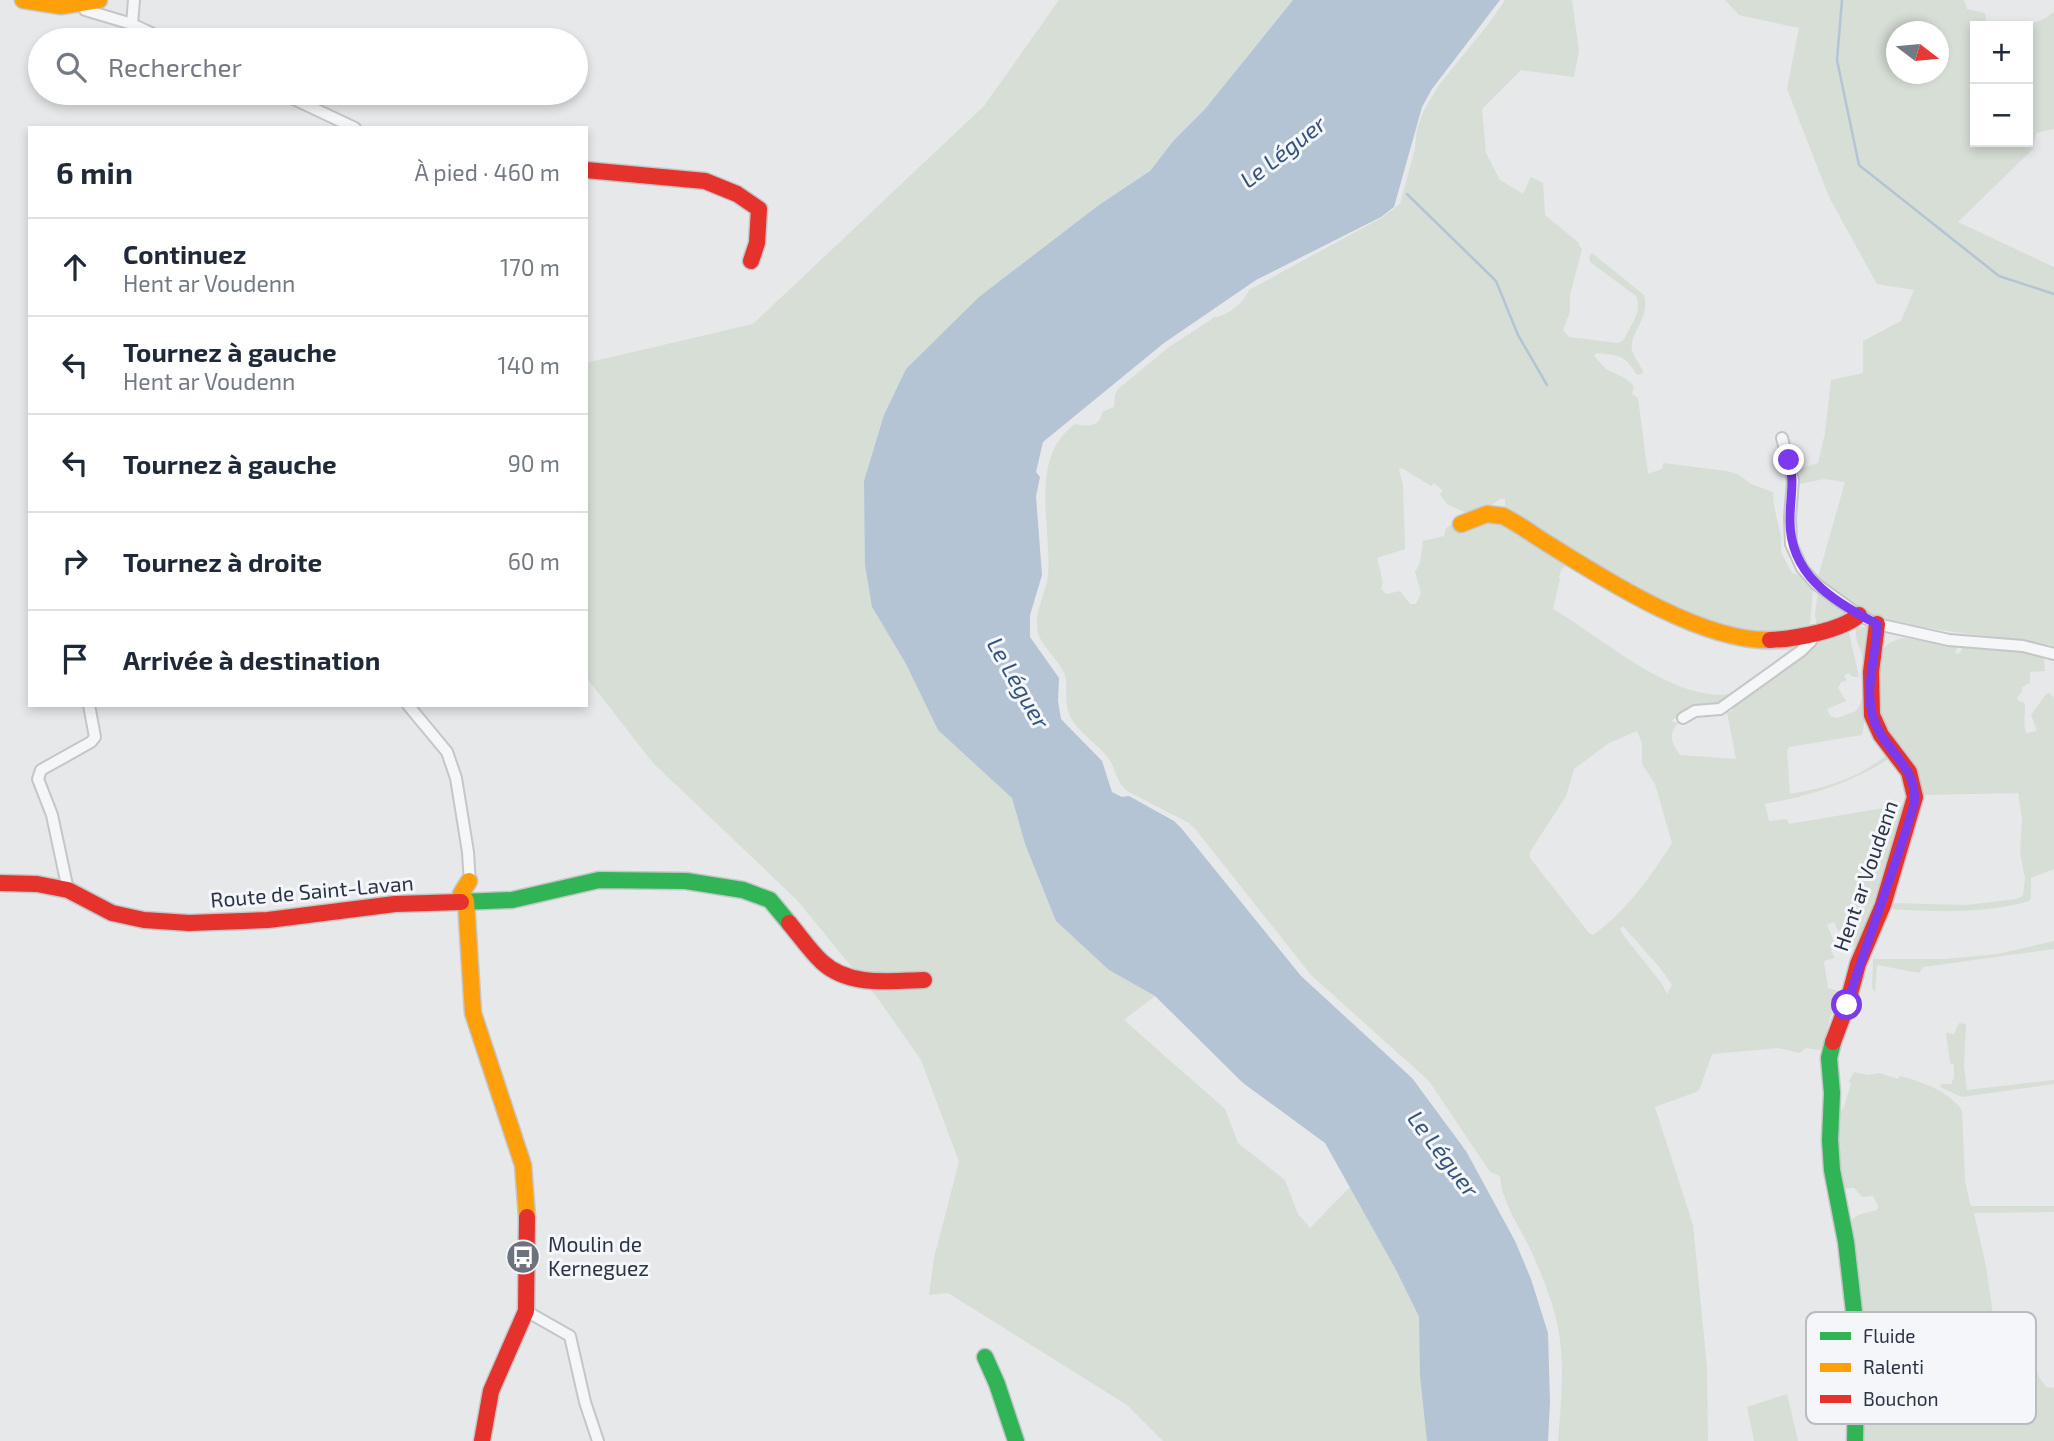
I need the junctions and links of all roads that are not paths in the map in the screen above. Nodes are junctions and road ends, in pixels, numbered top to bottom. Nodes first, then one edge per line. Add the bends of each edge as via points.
1 (23, 0) edge
2 (99, 0) edge
3 (134, 0) edge
4 (82, 4) junction
5 (132, 24) junction
6 (140, 28) edge
7 (306, 105) edge
8 (351, 126) edge
9 (588, 170) edge
10 (751, 261) dead end
11 (1782, 438) dead end
12 (1461, 524) dead end
13 (1859, 615) junction
14 (1877, 624) junction
15 (1906, 630) junction
16 (1815, 631) junction
17 (1875, 645) junction
18 (2054, 654) edge
19 (89, 707) edge
20 (410, 707) edge
21 (1683, 718) dead end
22 (469, 881) joint
23 (0, 883) edge
24 (68, 890) junction
25 (466, 901) junction
26 (924, 981) dead end
27 (526, 1311) junction
28 (1854, 1312) edge
29 (985, 1357) dead end
30 (482, 1441) edge
31 (598, 1441) edge
32 (1016, 1441) edge

1 - 4 street
2 - 4 street
3 - 5 street
4 - 5 street via 86,10
5 - 6 street
7 - 8 street
9 - 10 street via 705,181 737,194 759,209
11 - 13 street via 1792,471 1790,534 1795,556 1816,584
12 - 16 street via 1483,514 1500,515 1648,600 1732,636 1769,640
13 - 14 street
13 - 16 street
14 - 15 street
14 - 17 street, Hent ar Voudenn
15 - 17 street
15 - 18 street
16 - 21 street via 1801,651 1720,709 1695,711
17 - 28 street, Hent ar Voudenn via 1872,715 1909,772 1915,797 1829,1058 1832,1170
19 - 24 street via 95,737 41,770 38,779 52,816
20 - 22 street via 447,752 456,778
22 - 25 street via 461,894
23 - 24 street, Route de Saint-Lavan
24 - 25 street, Route de Saint-Lavan via 112,914 188,923
25 - 26 street, Route de Saint-Lavan via 512,901 599,880 686,881 743,890 776,905 822,962 841,975 869,981
25 - 27 street via 473,1013 523,1165
27 - 30 street via 491,1391
27 - 31 street via 570,1336
29 - 32 street

